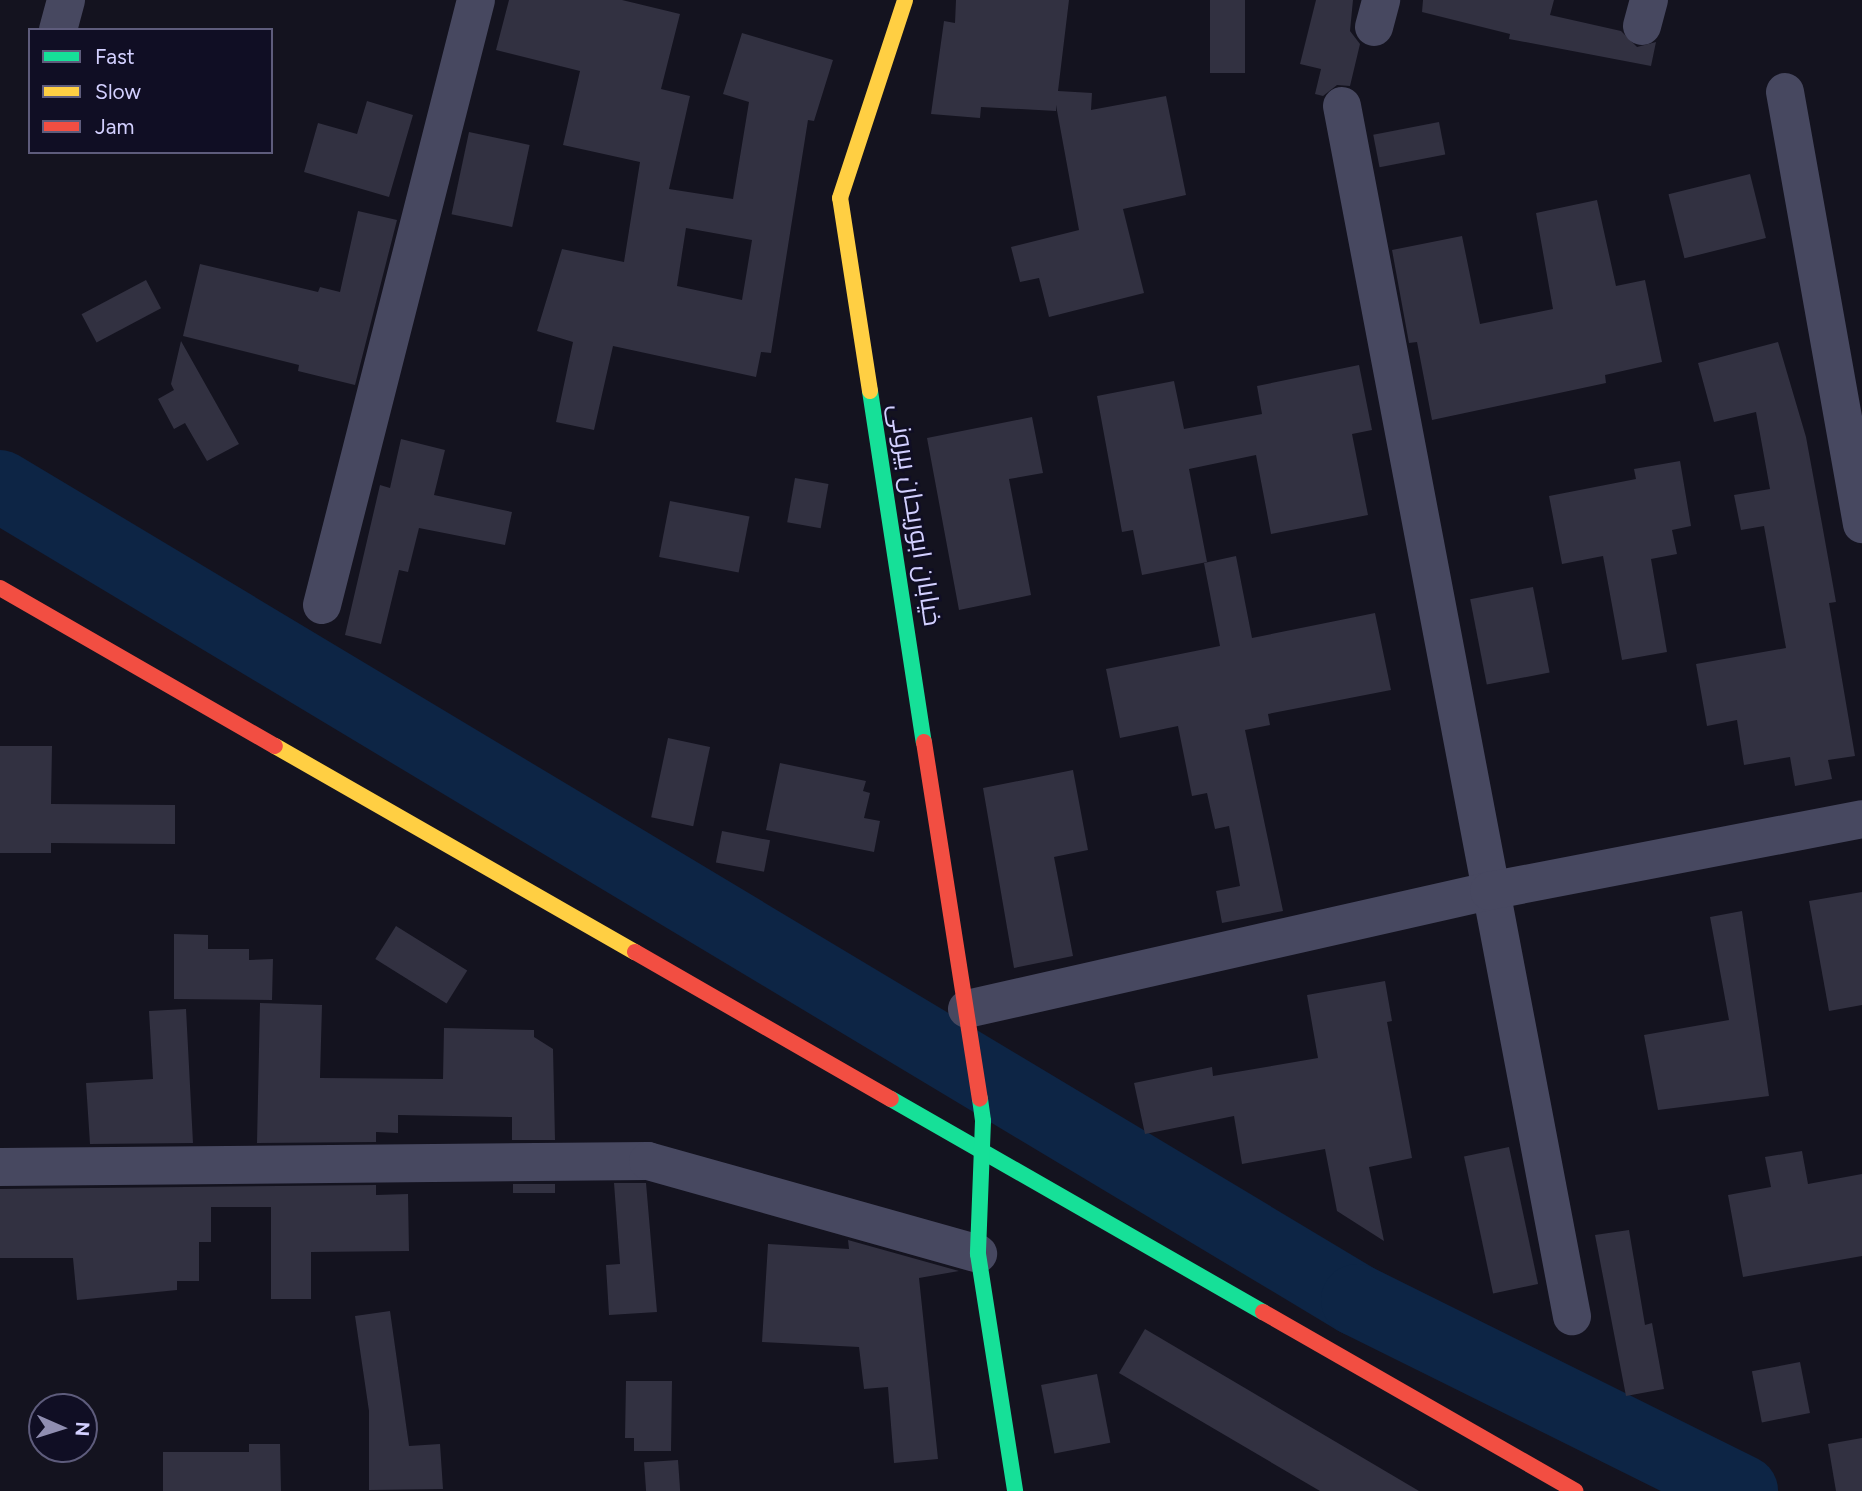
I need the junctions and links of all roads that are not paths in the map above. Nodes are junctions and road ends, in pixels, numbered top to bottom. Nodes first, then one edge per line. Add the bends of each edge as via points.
1 (66, 0) edge
2 (476, 0) edge
3 (905, 0) edge
4 (59, 28) edge
5 (1785, 92) dead end
6 (1342, 106) dead end
7 (1862, 524) edge
8 (0, 588) edge
9 (322, 605) dead end
10 (1862, 819) edge
11 (1489, 891) junction
12 (967, 1009) junction
13 (984, 1151) junction
14 (0, 1167) edge
15 (978, 1254) junction
16 (1572, 1316) dead end
17 (1015, 1491) edge
18 (1575, 1491) edge

1 - 4 street
2 - 9 street
3 - 12 street, خیابان ابوریحان بیرونی via 840,198
5 - 7 street
6 - 11 street
8 - 13 street
10 - 11 street
11 - 12 street
11 - 16 street
12 - 13 street, خیابان ابوریحان بیرونی
13 - 15 street, خیابان ابوریحان بیرونی
13 - 18 street
14 - 15 street via 648,1161
15 - 17 street, خیابان ابوریحان بیرونی

